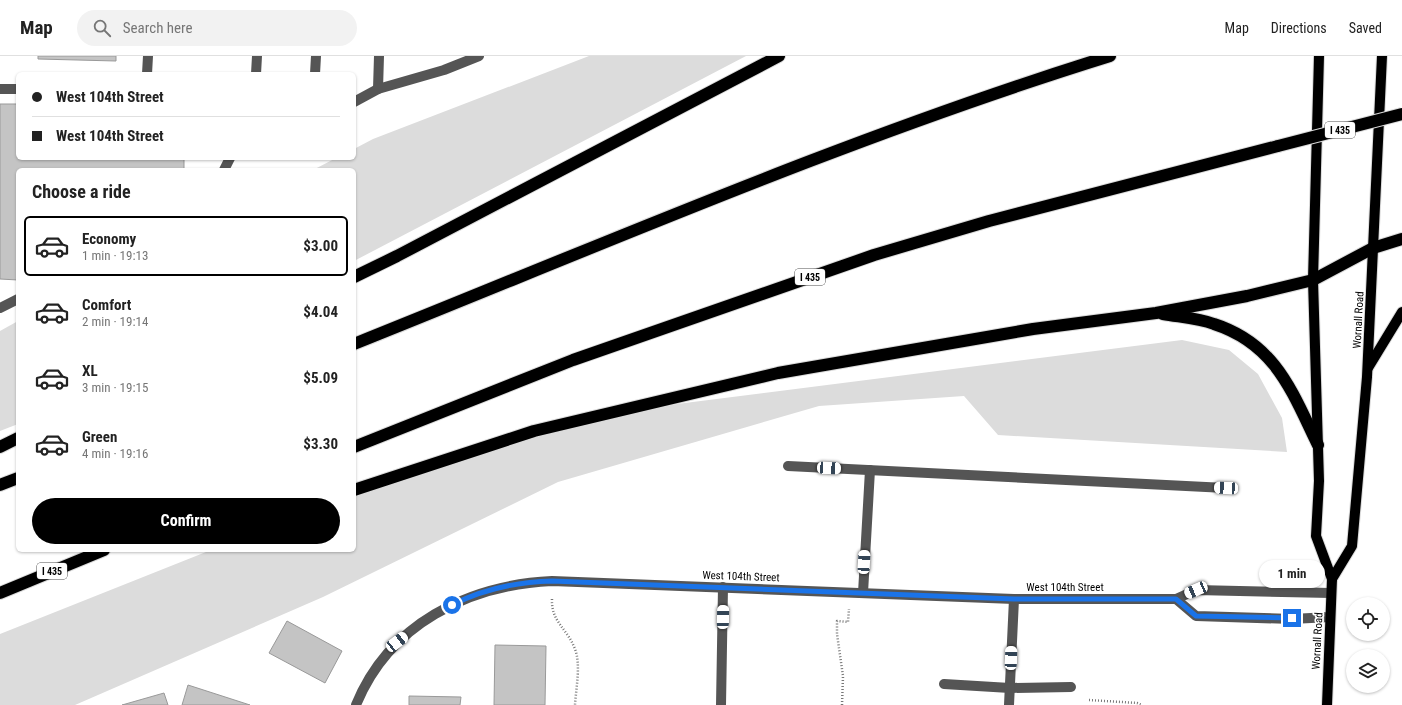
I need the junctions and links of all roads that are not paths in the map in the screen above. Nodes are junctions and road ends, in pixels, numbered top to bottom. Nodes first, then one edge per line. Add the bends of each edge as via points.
1 (148, 56) edge
2 (257, 56) edge
3 (316, 56) edge
4 (379, 56) edge
5 (480, 56) edge
6 (779, 56) edge
7 (1110, 56) edge
8 (1319, 56) edge
9 (1382, 56) edge
10 (147, 72) edge
11 (256, 72) edge
12 (315, 72) edge
13 (0, 89) edge
14 (16, 89) edge
15 (378, 89) junction
16 (356, 101) edge
17 (1402, 114) edge
18 (1402, 239) edge
19 (1373, 248) junction
20 (356, 276) edge
21 (1313, 280) junction
22 (16, 300) edge
23 (0, 308) edge
24 (1402, 312) edge
25 (1156, 313) junction
26 (356, 343) edge
27 (1367, 370) junction
28 (16, 439) edge
29 (1318, 445) junction
30 (356, 446) edge
31 (0, 447) edge
32 (788, 466) dead end
33 (870, 470) junction
34 (16, 479) edge
35 (0, 485) edge
36 (1226, 488) dead end
37 (356, 489) edge
38 (99, 552) edge
39 (1332, 579) junction
40 (723, 587) junction
41 (0, 593) edge
42 (862, 593) junction
43 (1331, 593) junction
44 (1014, 599) junction
45 (1176, 599) junction
46 (1330, 617) junction
47 (944, 684) dead end
48 (1071, 687) dead end
49 (1010, 688) junction
50 (356, 705) edge
51 (721, 705) edge
52 (1009, 705) edge
53 (1326, 705) edge

1 - 10 street
2 - 11 street
3 - 12 street
4 - 15 street
5 - 15 street via 444,70
6 - 20 highway
7 - 26 highway via 891,130
8 - 21 main road, Wornall Road
9 - 19 main road, Wornall Road
13 - 14 street
15 - 16 street
17 - 30 highway, I 435, bridge via 989,221 874,255 573,360
18 - 19 highway
19 - 21 highway
19 - 27 main road, Wornall Road
21 - 25 highway via 1247,296
21 - 29 main road, Wornall Road
22 - 23 street
24 - 27 main road
25 - 29 highway via 1214,324 1245,339 1269,357 1286,382
25 - 37 highway via 1033,329 778,373 534,431
27 - 39 main road, Wornall Road via 1352,546
28 - 31 highway
29 - 39 main road, Wornall Road via 1316,536
32 - 33 street
33 - 36 street
33 - 42 street
34 - 35 highway
38 - 41 highway, I 435
39 - 43 main road, Wornall Road
40 - 42 street, West 104th Street
40 - 50 street, West 104th Street via 552,581 499,587 464,599 428,618 397,642 374,670
40 - 51 street
42 - 44 street, West 104th Street
43 - 45 street, West 104th Street via 1196,590
43 - 46 main road, Wornall Road
44 - 45 street, West 104th Street
44 - 49 street
45 - 46 street via 1196,616
46 - 53 main road, Wornall Road
47 - 49 street
48 - 49 street
49 - 52 street

